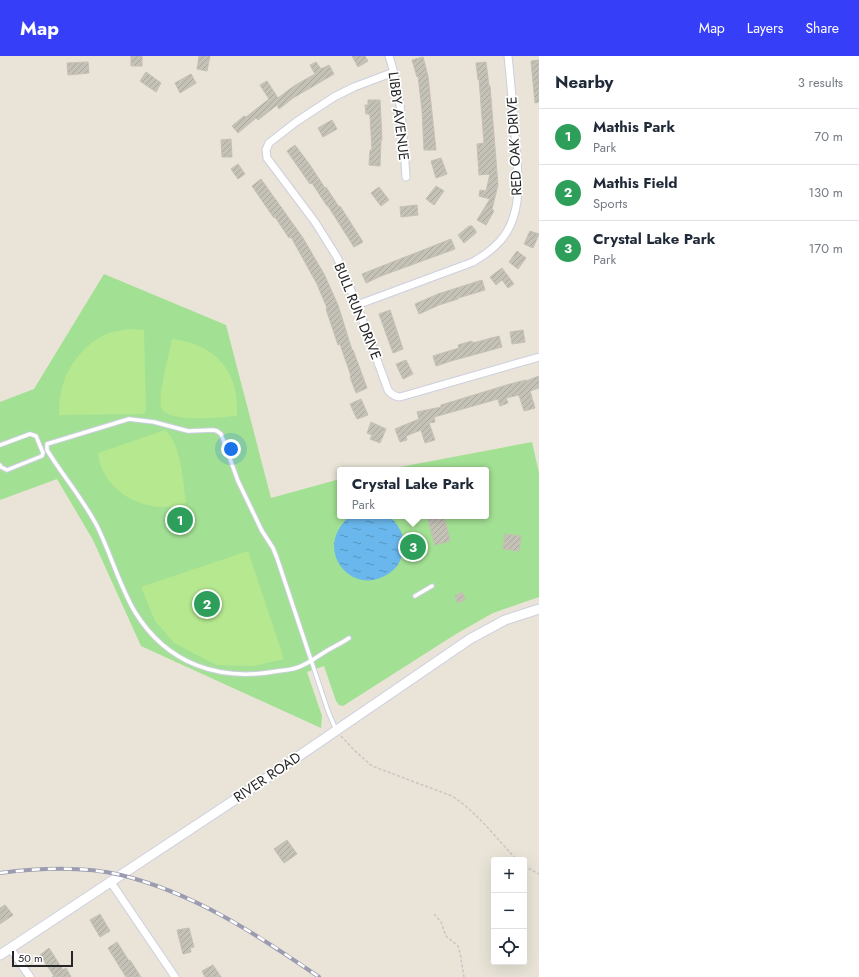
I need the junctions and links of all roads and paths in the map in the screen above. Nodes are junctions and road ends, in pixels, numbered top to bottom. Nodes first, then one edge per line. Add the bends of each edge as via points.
1 (389, 56) edge
2 (508, 56) edge
3 (394, 72) junction
4 (406, 178) dead end
5 (357, 305) junction
6 (539, 357) edge
7 (0, 445) edge
8 (44, 448) junction
9 (0, 465) edge
10 (432, 586) dead end
11 (415, 596) dead end
12 (539, 609) edge
13 (348, 638) dead end
14 (311, 661) junction
15 (336, 730) junction
16 (514, 857) edge
17 (527, 868) edge
18 (539, 874) edge
19 (110, 881) junction
20 (434, 914) dead end
21 (10, 948) junction
22 (0, 954) edge
23 (30, 977) edge
24 (175, 977) edge
25 (464, 977) edge

1 - 3 street, LIBBY AVENUE
2 - 5 street, RED OAK DRIVE via 518,195 514,216 504,237 488,253 473,262
3 - 4 street, LIBBY AVENUE via 402,114
3 - 5 street, BULL RUN DRIVE via 354,86 334,97 271,140 266,150 267,158 327,241
5 - 6 street, BULL RUN DRIVE via 388,390 396,397
7 - 8 lane via 30,434 36,436
8 - 9 lane via 42,456 7,470
8 - 14 lane via 88,510 105,542 134,611 158,641 189,662 227,674 268,673 297,668
8 - 14 lane via 47,444 130,419 188,431 213,430 221,434 238,481 277,558
10 - 11 lane
12 - 15 street, RIVER ROAD via 505,620 474,636
13 - 14 lane
14 - 15 lane
15 - 16 path via 372,766 452,796 464,804
15 - 19 street, RIVER ROAD
17 - 18 path
19 - 21 street, RIVER ROAD
19 - 24 street
20 - 25 path via 442,922 446,936 458,946
21 - 22 street, RIVER ROAD
21 - 23 street

